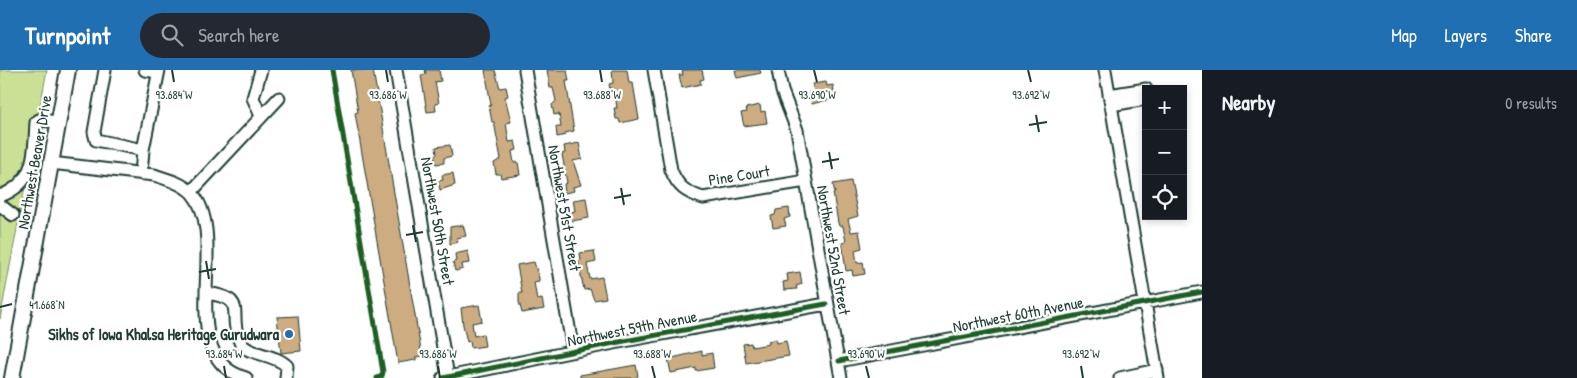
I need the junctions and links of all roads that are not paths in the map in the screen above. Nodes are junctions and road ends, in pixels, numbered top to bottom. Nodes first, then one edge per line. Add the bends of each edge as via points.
1 (68, 70) edge
2 (105, 70) edge
3 (145, 70) edge
4 (261, 70) edge
5 (396, 70) edge
6 (525, 70) edge
7 (654, 70) edge
8 (778, 70) edge
9 (1105, 70) edge
10 (159, 71) edge
11 (1142, 90) edge
12 (280, 98) dead end
13 (1142, 99) edge
14 (1110, 100) junction
15 (261, 116) junction
16 (59, 122) junction
17 (143, 150) junction
18 (51, 163) junction
19 (142, 174) junction
20 (806, 180) junction
21 (191, 192) junction
22 (0, 196) edge
23 (0, 205) edge
24 (13, 215) dead end
25 (1202, 292) edge
26 (206, 293) junction
27 (1145, 303) junction
28 (826, 304) junction
29 (573, 352) junction
30 (839, 361) junction
31 (499, 372) edge
32 (1157, 374) edge
33 (12, 378) edge
34 (246, 378) edge
35 (286, 378) edge
36 (446, 378) edge
37 (841, 378) edge
38 (1120, 378) edge

1 - 16 main road, Northwest Beaver Drive
2 - 17 street via 94,132 96,140
3 - 10 street
4 - 15 street via 253,98
5 - 36 street, Northwest 50th Street
6 - 29 street, Northwest 51st Street
7 - 20 street, Pine Court via 671,170 677,184 703,198
8 - 20 street, Northwest 52nd Street via 782,91 797,130
9 - 14 street
10 - 17 street
11 - 14 street
12 - 15 street
13 - 14 street
14 - 27 street
15 - 21 street via 242,141
16 - 18 main road, Northwest Beaver Drive
16 - 22 street via 36,122 35,144 26,180 18,188
17 - 19 street
18 - 19 street
18 - 33 main road, Northwest Beaver Drive
19 - 21 street via 171,180
20 - 28 street, Northwest 52nd Street
21 - 26 street via 198,202 204,223
23 - 24 street
25 - 27 street, Northwest 60th Avenue
26 - 34 street via 207,337 226,368
26 - 35 street via 224,295 232,300 240,343 248,350 280,358 287,366
27 - 30 street, Northwest 60th Avenue
27 - 32 street
28 - 29 street, Northwest 59th Avenue
28 - 30 street, Northwest 52nd Street
29 - 31 street, Northwest 59th Avenue
30 - 37 street, Northwest 52nd Street
31 - 36 street, Northwest 59th Avenue
32 - 38 street

